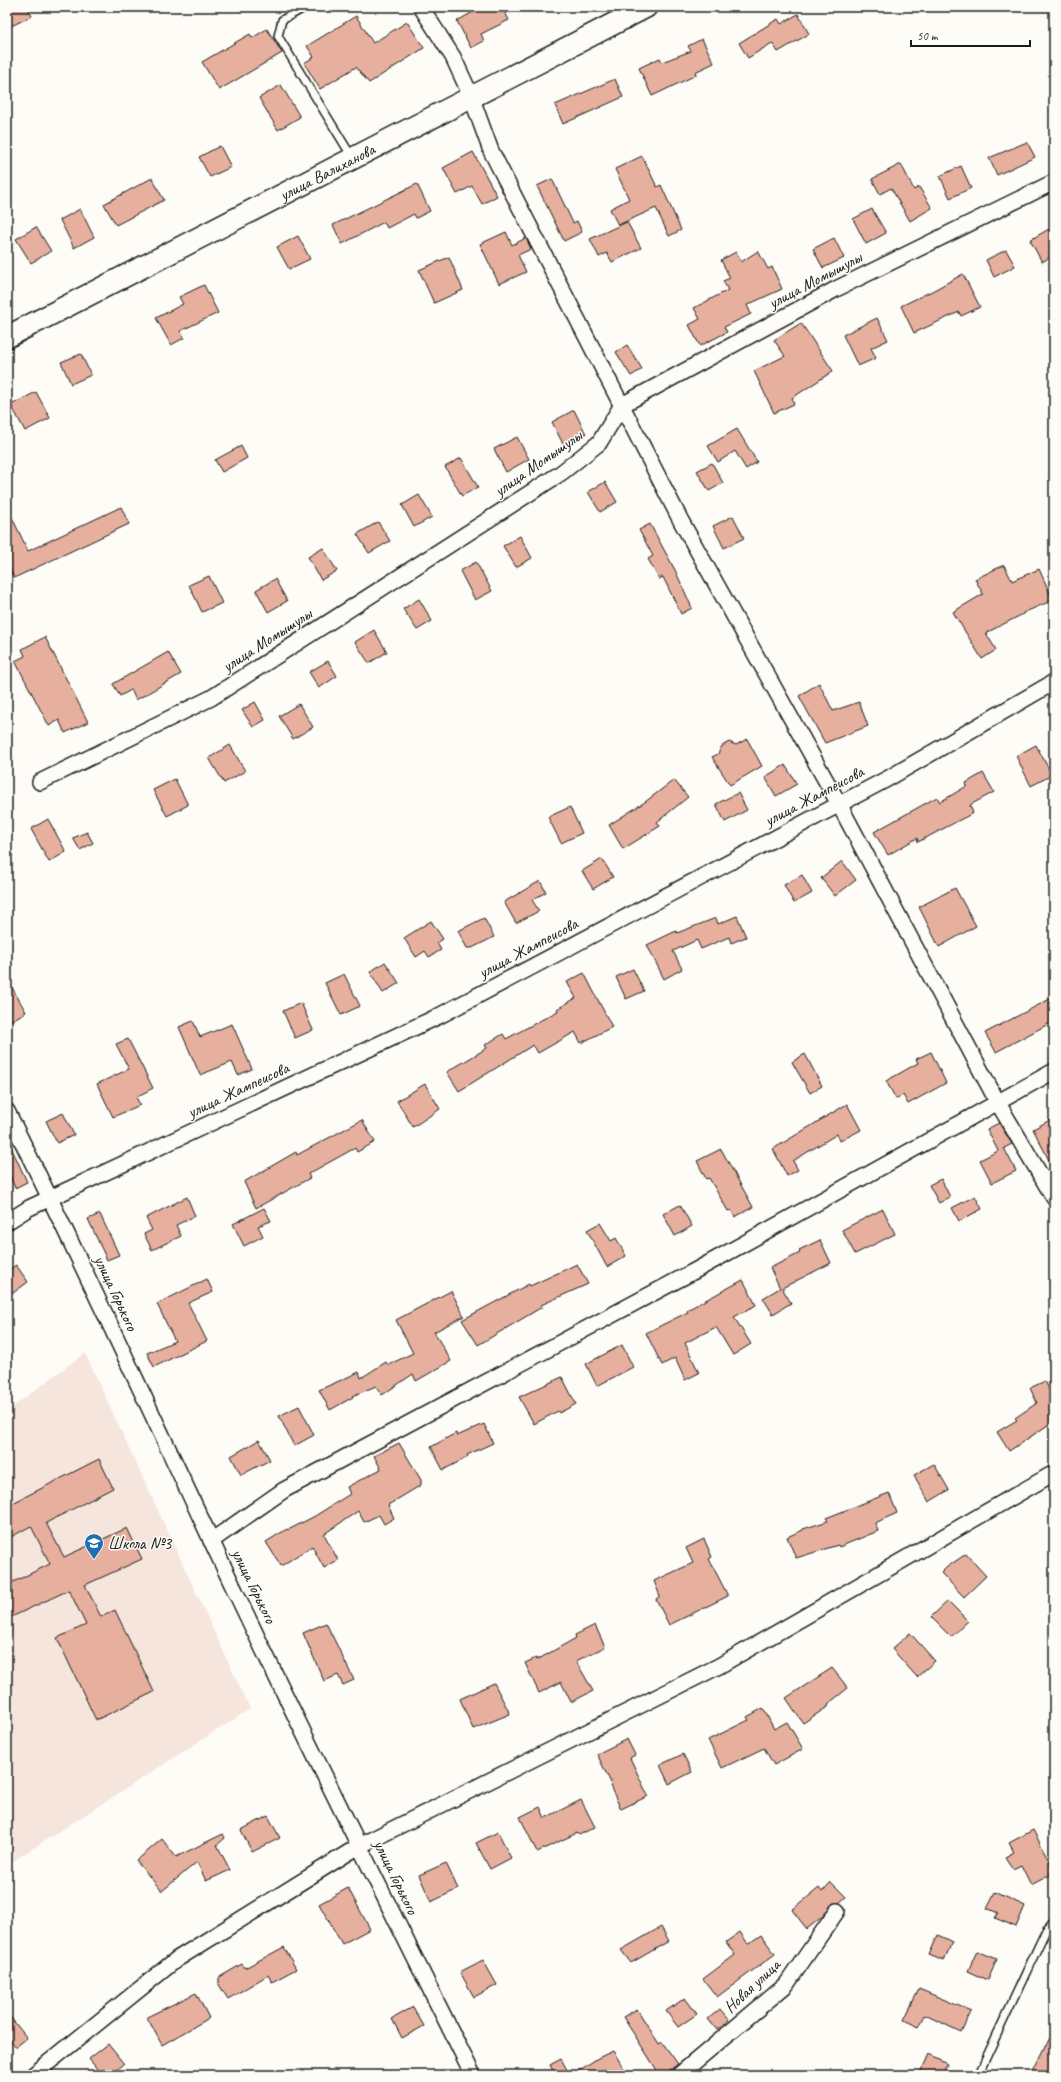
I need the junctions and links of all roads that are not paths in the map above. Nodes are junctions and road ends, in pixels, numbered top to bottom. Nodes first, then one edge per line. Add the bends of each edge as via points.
1 (421, 7) edge
2 (646, 7) edge
3 (304, 8) dead end
4 (471, 96) junction
5 (352, 158) junction
6 (1054, 182) edge
7 (7, 337) edge
8 (622, 405) junction
9 (1054, 682) edge
10 (40, 782) dead end
11 (839, 804) junction
12 (1054, 1072) edge
13 (998, 1102) junction
14 (7, 1111) edge
15 (50, 1198) junction
16 (1054, 1198) edge
17 (7, 1222) edge
18 (1054, 1473) edge
19 (211, 1541) junction
20 (359, 1846) junction
21 (837, 1912) dead end
22 (1054, 1920) edge
23 (33, 2075) edge
24 (473, 2075) edge
25 (679, 2075) edge
26 (978, 2075) edge

1 - 4 street via 453,57
2 - 4 main road, улица Валиханова
3 - 5 lane via 282,20 278,36
4 - 5 main road, улица Валиханова
4 - 8 street via 491,151
5 - 7 main road, улица Валиханова
6 - 8 street, улица Момышулы via 836,289
8 - 10 street, улица Момышулы via 599,443 561,473 211,698
8 - 11 street via 685,528
9 - 11 street, улица Жампеисова via 888,779
11 - 13 street
11 - 15 street, улица Жампеисова via 439,1016
12 - 13 street
13 - 16 street
13 - 19 street via 700,1268 284,1490
14 - 15 street, улица Горького
15 - 17 street, улица Жампеисова
15 - 19 street, улица Горького
18 - 20 street via 719,1666
19 - 20 street, улица Горького
20 - 23 street via 177,1959
20 - 24 street, улица Горького
21 - 25 street, Новая улица via 786,1985
22 - 26 lane via 1046,1930

